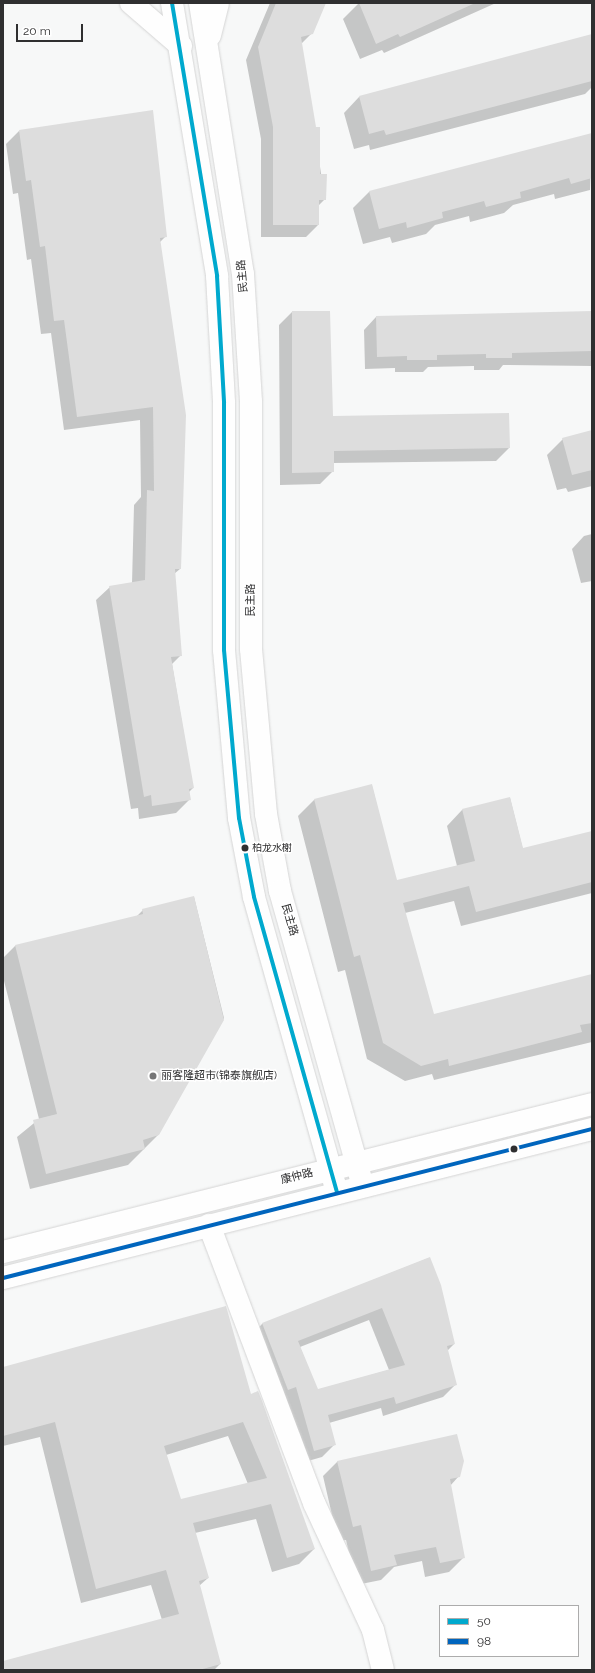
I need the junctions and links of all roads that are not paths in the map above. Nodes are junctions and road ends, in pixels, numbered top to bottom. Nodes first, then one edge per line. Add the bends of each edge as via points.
1 (131, 3) edge
2 (172, 3) edge
3 (200, 3) edge
4 (218, 3) edge
5 (208, 44) junction
6 (181, 46) junction
7 (592, 1104) edge
8 (592, 1130) edge
9 (356, 1162) junction
10 (330, 1168) junction
11 (363, 1186) junction
12 (337, 1193) junction
13 (209, 1225) junction
14 (3, 1252) edge
15 (3, 1278) edge
16 (384, 1670) edge

1 - 6 main road
2 - 6 main road
3 - 5 main road, 民主路
4 - 5 main road
5 - 9 main road, 民主路 via 244,274 251,402 251,641 266,814 280,891
6 - 10 main road via 217,276 224,403 224,650 239,818 254,897
7 - 9 main road, 康仲路
8 - 11 main road
9 - 10 main road, 康仲路
9 - 11 main road, 民主路
10 - 12 main road
10 - 14 main road, 康仲路
11 - 12 main road
12 - 13 main road
13 - 15 main road
13 - 16 main road via 314,1503 373,1630

